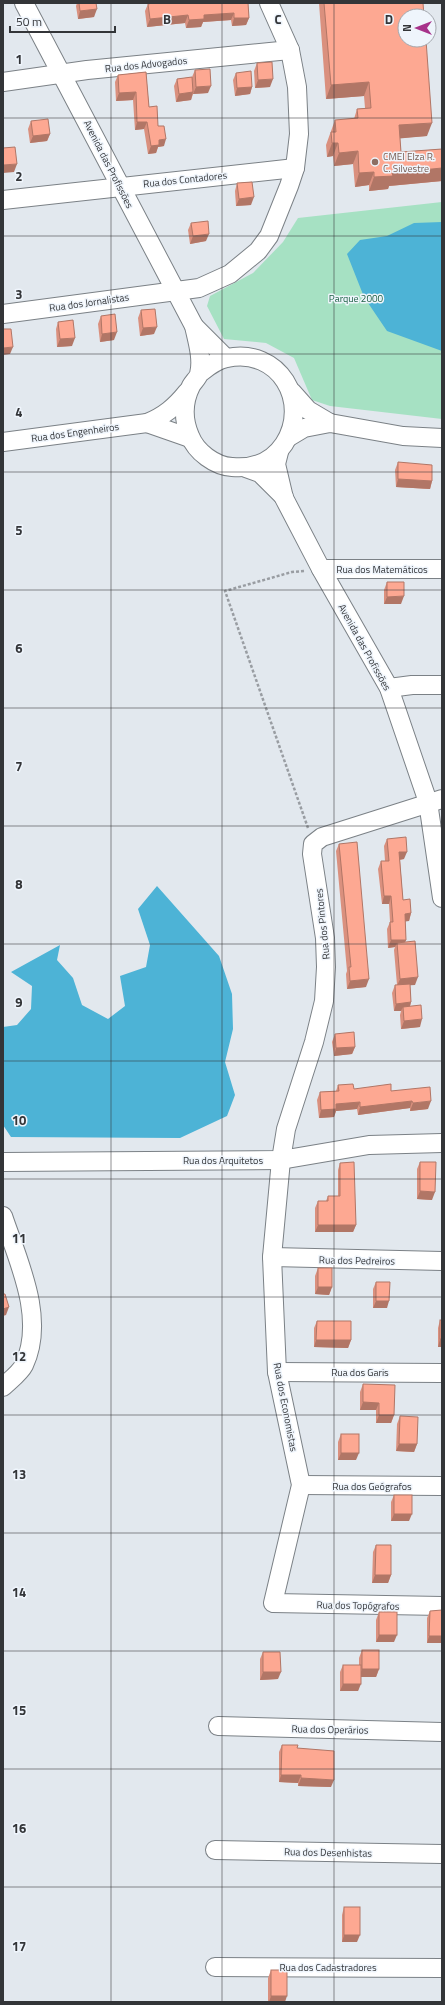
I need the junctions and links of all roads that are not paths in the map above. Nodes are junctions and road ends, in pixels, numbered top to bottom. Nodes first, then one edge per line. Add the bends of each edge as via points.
1 (24, 3) edge
2 (269, 3) edge
3 (290, 50) junction
4 (62, 74) junction
5 (3, 82) edge
6 (295, 168) junction
7 (119, 187) junction
8 (3, 200) edge
9 (176, 291) junction
10 (3, 314) edge
11 (194, 326) junction
12 (226, 358) junction
13 (199, 374) junction
14 (291, 390) junction
15 (188, 392) junction
16 (147, 423) junction
17 (330, 423) junction
18 (289, 436) junction
19 (190, 438) junction
20 (442, 438) edge
21 (3, 442) edge
22 (279, 452) junction
23 (246, 468) junction
24 (284, 498) junction
25 (321, 569) junction
26 (442, 569) edge
27 (442, 685) edge
28 (389, 688) junction
29 (435, 801) edge
30 (442, 898) edge
31 (442, 1143) edge
32 (281, 1160) junction
33 (3, 1162) edge
34 (3, 1216) edge
35 (272, 1257) junction
36 (442, 1261) edge
37 (277, 1372) junction
38 (442, 1373) edge
39 (3, 1387) edge
40 (302, 1485) junction
41 (442, 1486) edge
42 (273, 1603) joint
43 (442, 1606) edge
44 (218, 1726) dead end
45 (442, 1732) edge
46 (215, 1850) dead end
47 (442, 1854) edge
48 (215, 1967) dead end
49 (442, 1968) edge

1 - 4 street, Avenida das Profissões
2 - 3 street, Rua dos Jornalistas
3 - 4 street, Rua dos Advogados
3 - 6 street, Rua dos Jornalistas via 299,108
4 - 5 street, Rua dos Advogados
4 - 7 street, Avenida das Profissões
6 - 7 street, Rua dos Contadores
6 - 9 street, Rua dos Jornalistas via 278,216 269,236 258,251 230,274 215,282 199,288
7 - 8 street, Rua dos Contadores
7 - 9 street, Avenida das Profissões
9 - 10 street, Rua dos Jornalistas
9 - 11 street, Avenida das Profissões
11 - 12 street
11 - 13 street via 199,352
12 - 13 street via 211,364
12 - 14 street via 242,356 257,359 271,366 283,377
13 - 15 street
14 - 17 street via 308,410
14 - 18 street via 295,408
15 - 16 street, Rua dos Engenheiros via 162,417
15 - 19 street via 184,408
16 - 19 street, Rua dos Engenheiros
16 - 21 street, Rua dos Engenheiros
17 - 18 street via 304,428
17 - 20 street via 403,436
18 - 22 street
19 - 23 street via 200,452 214,462
22 - 23 street via 258,465
22 - 24 street via 276,464
23 - 24 street via 260,473
24 - 25 street, Avenida das Profissões
25 - 26 street, Rua dos Matemáticos
25 - 28 street, Avenida das Profissões
27 - 28 street
28 - 29 street, Avenida das Profissões
29 - 30 street, Avenida das Profissões
29 - 32 street, Rua dos Pintores via 322,837 313,844 312,854 325,938 324,1001 314,1042 286,1129
31 - 32 street, Rua dos Arquitetos via 368,1145
32 - 33 street, Rua dos Arquitetos
32 - 35 street, Rua dos Economistas
34 - 39 street via 25,1282 32,1340 24,1366
35 - 36 street, Rua dos Pedreiros
35 - 37 street, Rua dos Economistas
37 - 38 street, Rua dos Garis
37 - 40 street, Rua dos Economistas
40 - 41 street, Rua dos Geógrafos
40 - 42 street, Rua dos Economistas
42 - 43 street, Rua dos Topógrafos
44 - 45 street, Rua dos Operários
46 - 47 street, Rua dos Desenhistas
48 - 49 street, Rua dos Cadastradores

